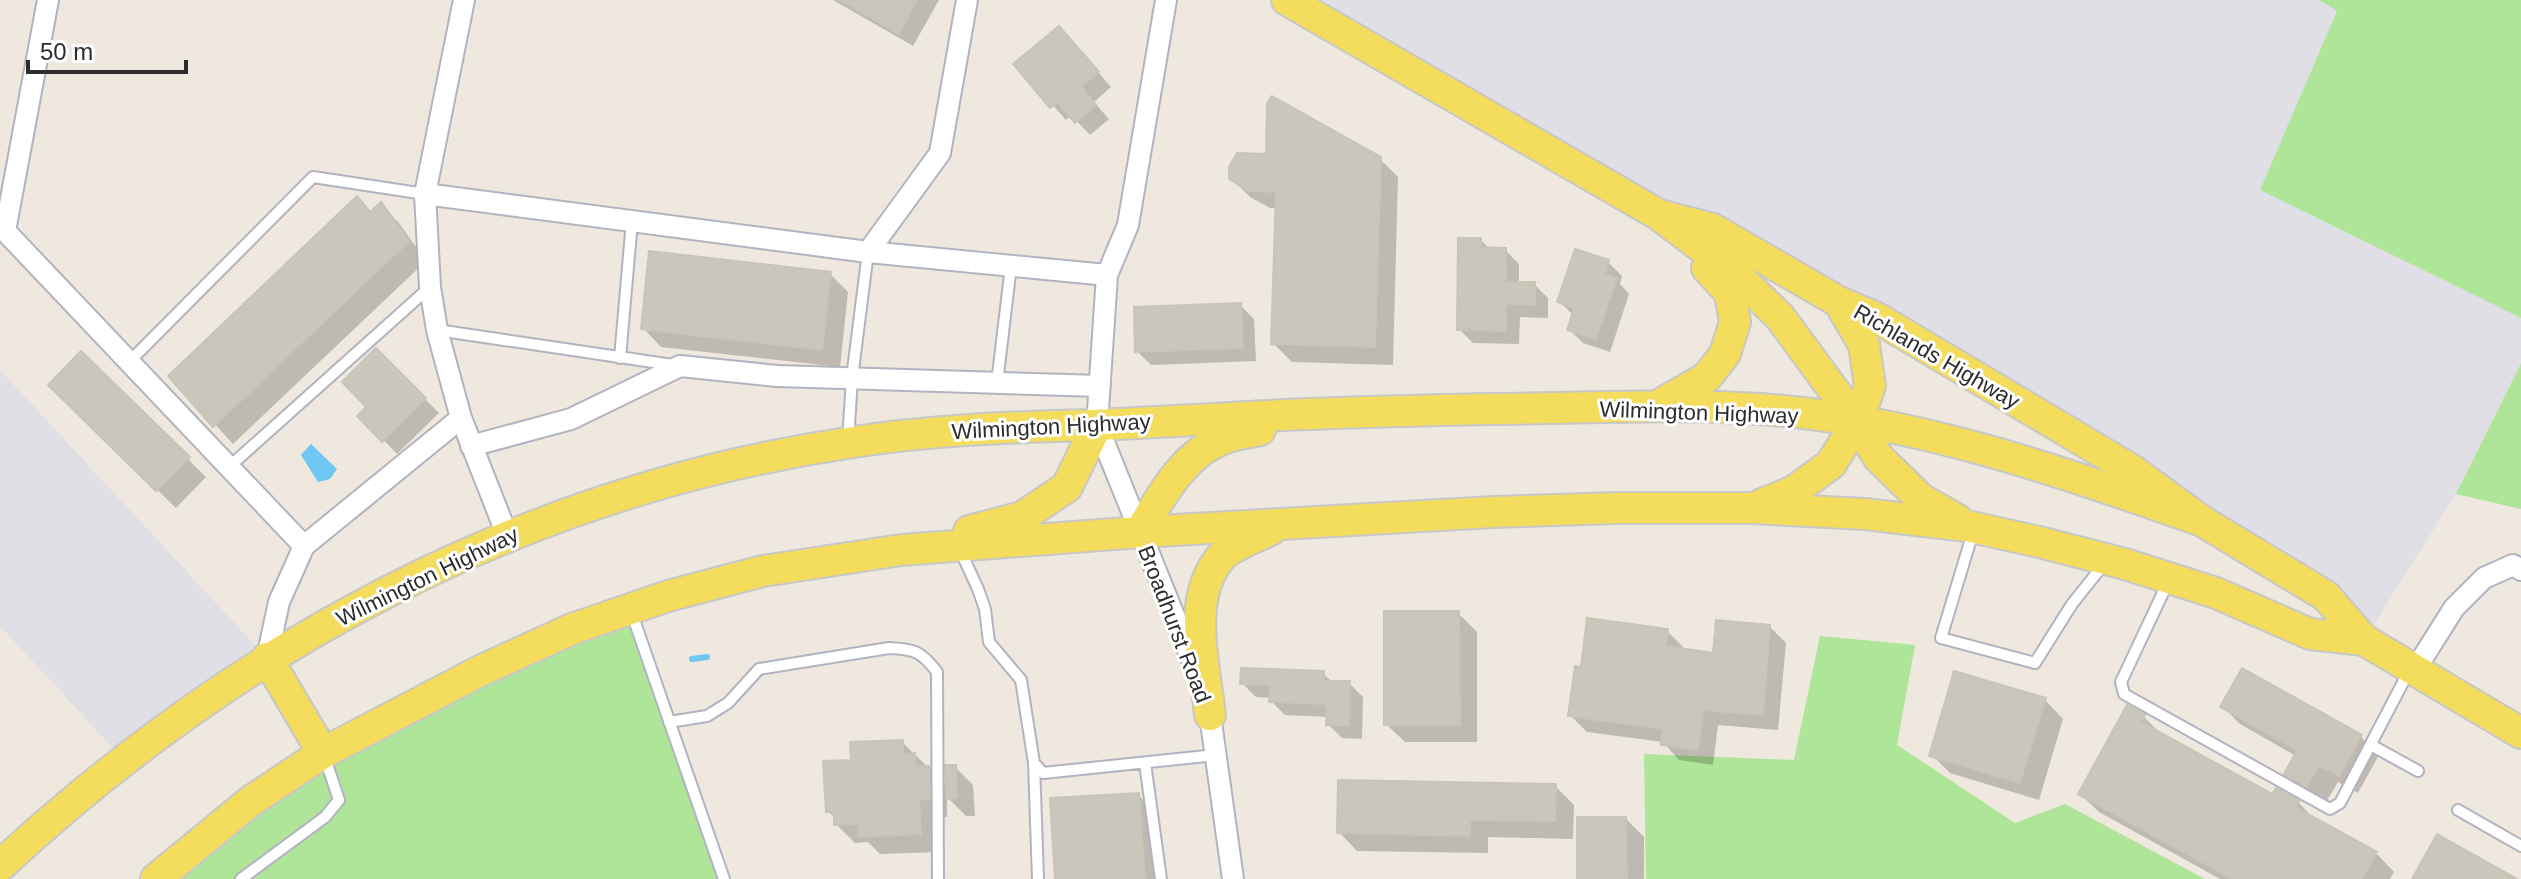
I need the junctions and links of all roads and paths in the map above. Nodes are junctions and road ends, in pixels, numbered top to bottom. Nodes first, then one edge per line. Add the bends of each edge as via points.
1 (48, 0) edge
2 (464, 0) edge
3 (967, 0) edge
4 (1166, 0) edge
5 (1287, 0) edge
6 (425, 194) junction
7 (1659, 215) junction
8 (632, 221) junction
9 (868, 252) junction
10 (1011, 266) junction
11 (1107, 275) junction
12 (430, 287) junction
13 (1839, 302) junction
14 (437, 330) junction
15 (620, 358) junction
16 (129, 362) junction
17 (680, 366) junction
18 (852, 378) junction
19 (997, 383) junction
20 (1100, 386) junction
21 (1655, 407) junction
22 (1332, 412) junction
23 (461, 418) junction
24 (1857, 422) junction
25 (1097, 425) junction
26 (848, 442) junction
27 (471, 446) junction
28 (229, 467) junction
29 (1751, 508) junction
30 (2202, 521) junction
31 (1282, 524) junction
32 (1970, 526) junction
33 (1140, 532) junction
34 (507, 535) junction
35 (957, 545) junction
36 (304, 546) junction
37 (901, 550) junction
38 (2107, 559) junction
39 (2518, 564) edge
40 (2169, 578) junction
41 (630, 609) junction
42 (2364, 640) junction
43 (267, 658) junction
44 (2413, 669) junction
45 (1210, 715) junction
46 (669, 722) junction
47 (2521, 733) edge
48 (2371, 745) junction
49 (323, 753) junction
50 (1216, 755) junction
51 (1034, 763) junction
52 (1145, 763) junction
53 (2418, 771) dead end
54 (2458, 810) dead end
55 (2521, 846) edge
56 (0, 866) edge
57 (156, 879) edge
58 (241, 879) edge
59 (724, 879) edge
60 (938, 879) edge
61 (1038, 879) edge
62 (1161, 879) edge
63 (1233, 879) edge

1 - 16 street via 5,231
2 - 6 street
3 - 9 street via 940,153
4 - 11 street via 1128,225
5 - 7 main road, Richlands Highway
6 - 8 street
6 - 12 street
6 - 16 lane via 313,177
7 - 13 main road, Richlands Highway via 1713,229
7 - 21 main road via 1730,293 1735,322 1725,354 1706,378
7 - 24 main road, Richlands Highway via 1729,268 1780,317
8 - 9 street
8 - 15 lane
9 - 10 street
9 - 18 lane
10 - 11 street
10 - 19 lane
11 - 20 street
12 - 14 street
12 - 28 lane
13 - 24 main road via 1864,345 1870,386
13 - 30 main road, Richlands Highway via 1877,318 2132,470
14 - 15 lane
14 - 23 street
15 - 17 lane
16 - 28 street
17 - 18 street
17 - 27 street via 571,419
18 - 19 street
18 - 26 lane
19 - 20 street
20 - 25 street
21 - 22 main road, Wilmington Highway
21 - 24 main road, Wilmington Highway via 1762,409
22 - 25 main road, Wilmington Highway
22 - 33 main road via 1221,439 1188,461
23 - 27 street
23 - 36 street
24 - 29 main road via 1831,464 1794,491
24 - 30 main road, Wilmington Highway via 2059,471
24 - 32 main road, Richlands Highway via 1878,457 1921,499
25 - 26 main road, Wilmington Highway via 975,428
25 - 33 street, Broadhurst Road
25 - 37 main road via 1067,487 1022,517
26 - 34 main road, Wilmington Highway via 723,465
27 - 34 street
28 - 36 street
29 - 31 main road via 1508,512
29 - 32 main road
30 - 42 main road via 2326,596
31 - 33 main road
31 - 45 main road via 1223,555 1205,583 1200,624
32 - 38 main road
32 - 38 lane via 1941,638 2035,663
33 - 35 main road
33 - 45 street, Broadhurst Road via 1187,643
34 - 43 main road, Wilmington Highway via 422,574
35 - 37 main road
35 - 51 lane via 982,599 989,642 1021,680
36 - 43 street via 279,602
37 - 41 main road via 763,571
38 - 40 main road
39 - 44 street via 2484,578 2454,608
40 - 42 main road via 2310,634
40 - 48 lane via 2121,682 2124,694 2330,809 2340,803
41 - 46 lane
41 - 49 main road via 480,671
42 - 44 main road
43 - 49 main road
43 - 56 main road, Wilmington Highway via 123,759
44 - 47 main road
44 - 48 lane
45 - 50 street, Broadhurst Road
46 - 59 lane
46 - 60 lane via 707,716 728,703 759,669 889,648 910,649 925,657 937,672
48 - 53 lane
49 - 57 main road via 251,801
49 - 58 lane via 339,800 325,817
50 - 52 lane
50 - 63 street, Broadhurst Road
51 - 52 lane via 1043,773
51 - 61 lane
52 - 62 lane
54 - 55 lane

